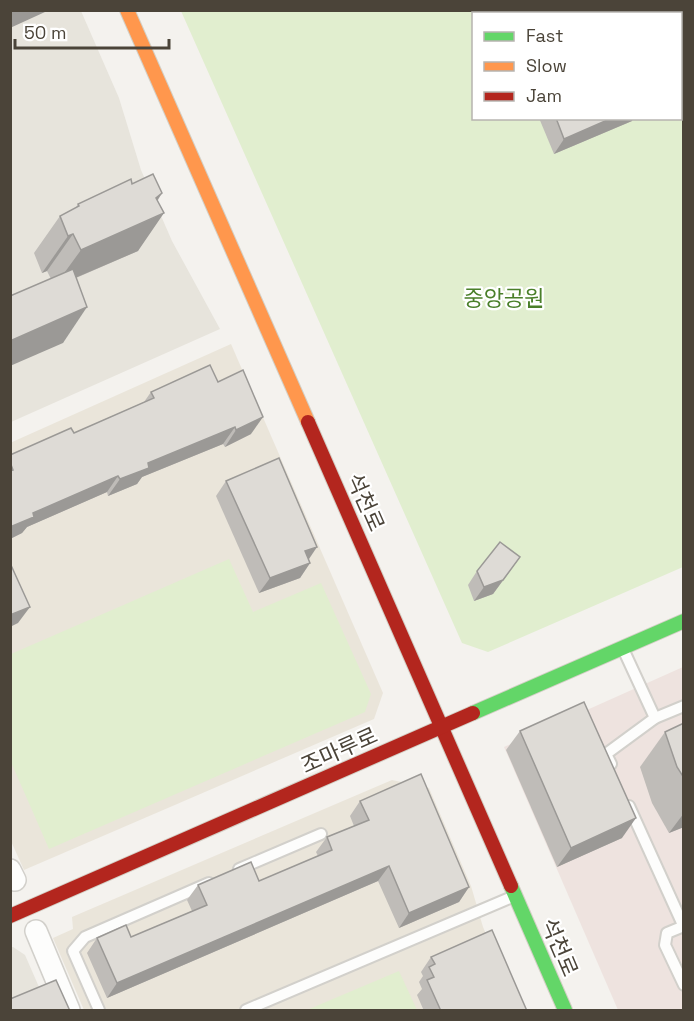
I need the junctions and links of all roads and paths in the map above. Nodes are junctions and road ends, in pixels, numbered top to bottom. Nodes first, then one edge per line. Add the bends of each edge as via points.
1 (127, 10) edge
2 (684, 621) edge
3 (622, 648) junction
4 (684, 705) edge
5 (655, 718) junction
6 (442, 728) junction
7 (616, 775) edge
8 (625, 797) edge
9 (321, 834) dead end
10 (515, 896) junction
11 (10, 916) edge
12 (683, 926) edge
13 (36, 931) dead end
14 (684, 985) edge
15 (69, 1011) edge
16 (99, 1011) edge
17 (246, 1011) edge
18 (565, 1011) edge

1 - 6 street, 석천로
2 - 3 street, 조마루로
3 - 5 lane
3 - 6 street, 조마루로
4 - 5 lane
5 - 7 lane via 606,754
6 - 10 street, 석천로
6 - 11 street, 조마루로
8 - 12 lane
9 - 16 lane via 84,937 73,951
10 - 17 lane
10 - 18 street, 석천로
12 - 14 lane via 667,933 665,945
13 - 15 street

